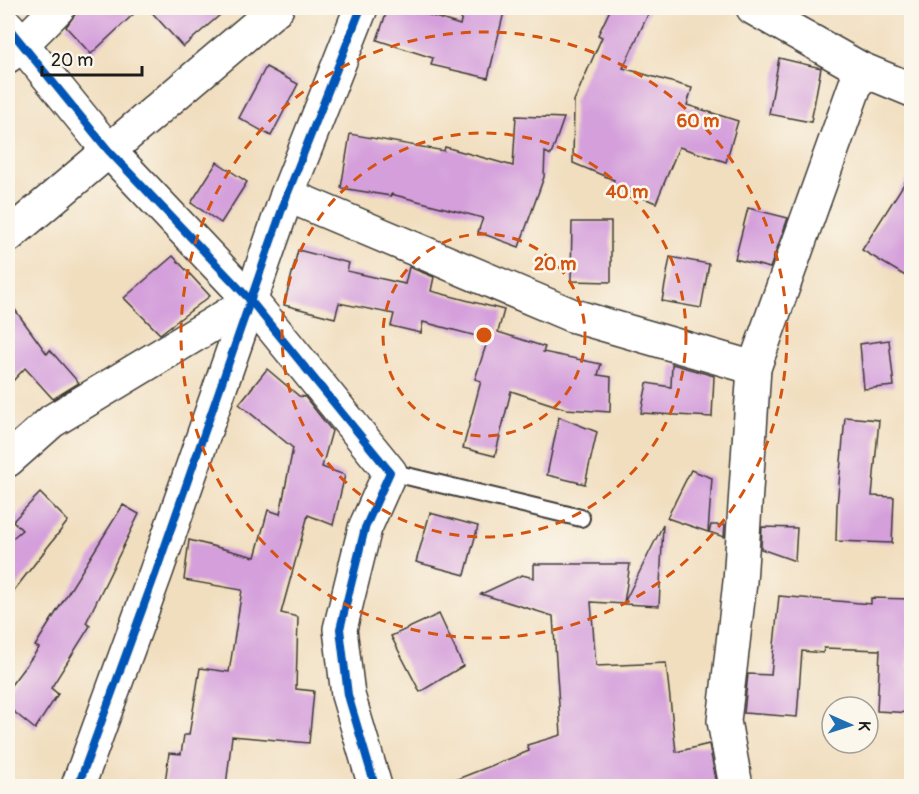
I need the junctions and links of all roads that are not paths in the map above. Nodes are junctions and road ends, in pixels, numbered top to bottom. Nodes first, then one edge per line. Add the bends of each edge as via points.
1 (58, 8) edge
2 (277, 8) edge
3 (361, 8) edge
4 (753, 8) edge
5 (12, 42) edge
6 (861, 69) junction
7 (912, 90) edge
8 (108, 150) junction
9 (287, 195) junction
10 (8, 236) edge
11 (251, 301) junction
12 (753, 368) junction
13 (8, 460) edge
14 (390, 472) junction
15 (581, 518) dead end
16 (371, 785) edge
17 (78, 786) edge
18 (736, 786) edge

1 - 5 street
2 - 8 street
3 - 9 street
4 - 6 street
5 - 8 street
6 - 7 street
6 - 12 street
8 - 10 street
8 - 11 street
9 - 11 street
9 - 12 street via 571,315
11 - 13 street via 52,421
11 - 14 street
11 - 17 street
12 - 18 street via 740,582 724,721
14 - 15 lane
14 - 16 street via 365,528 339,629 348,696

